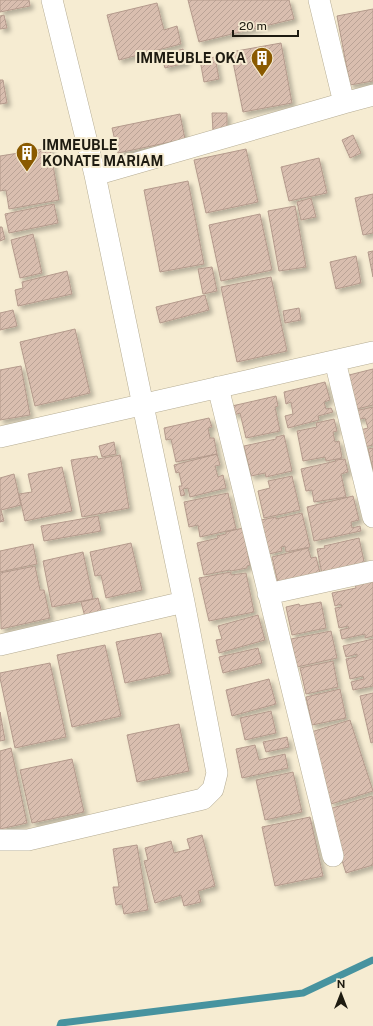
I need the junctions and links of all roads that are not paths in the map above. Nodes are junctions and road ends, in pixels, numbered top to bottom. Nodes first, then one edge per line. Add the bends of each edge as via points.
1 (52, 0) edge
2 (319, 0) edge
3 (373, 95) edge
4 (344, 103) junction
5 (95, 175) junction
6 (373, 352) edge
7 (336, 361) junction
8 (218, 387) junction
9 (143, 404) junction
10 (0, 437) edge
11 (373, 517) edge
12 (373, 571) edge
13 (268, 594) junction
14 (184, 602) junction
15 (0, 645) edge
16 (0, 840) edge
17 (333, 856) dead end

1 - 5 street
2 - 4 street
3 - 4 street
4 - 5 street
5 - 9 street
6 - 7 street
7 - 8 street
7 - 11 street
8 - 9 street
8 - 13 street
9 - 10 street
9 - 14 street
12 - 13 street
13 - 17 street
14 - 15 street
14 - 16 street via 217,773 213,788 202,799 28,840

